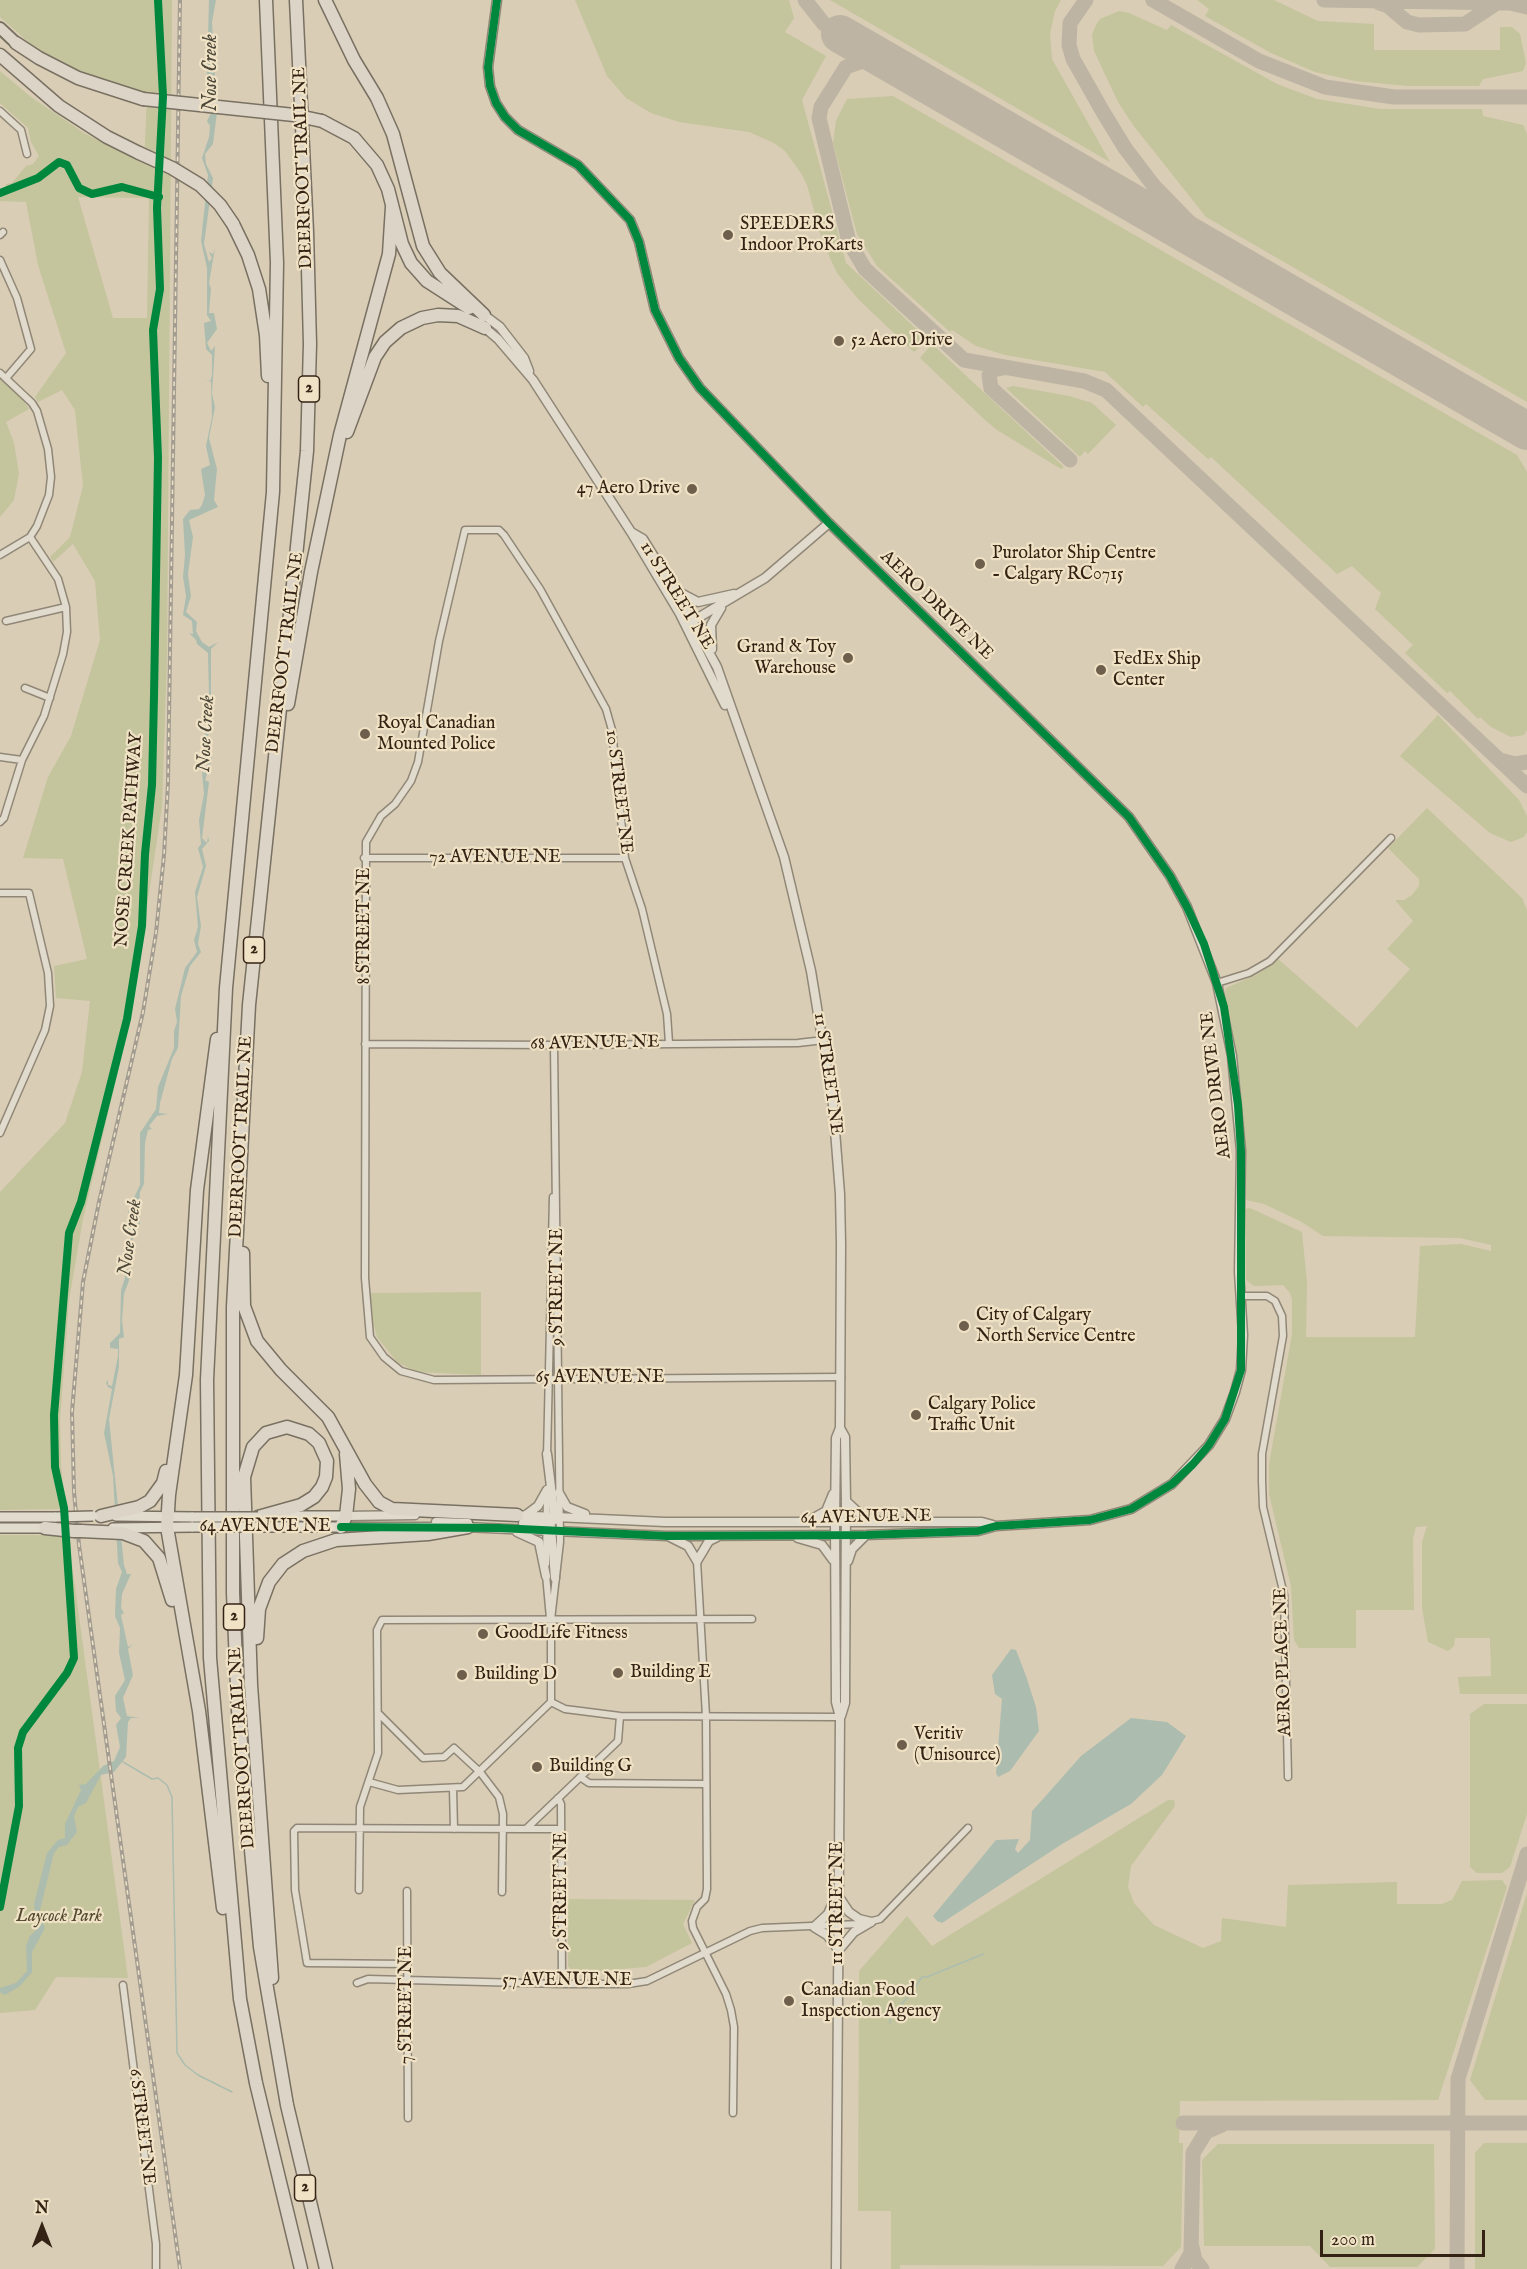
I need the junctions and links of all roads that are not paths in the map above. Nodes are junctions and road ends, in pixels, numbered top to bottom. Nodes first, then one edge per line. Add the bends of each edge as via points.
1 (266, 0) edge
2 (296, 0) edge
3 (325, 0) edge
4 (497, 0) edge
5 (0, 28) edge
6 (0, 38) edge
7 (16, 43) junction
8 (0, 55) edge
9 (0, 111) edge
10 (27, 154) dead end
11 (392, 207) junction
12 (0, 260) edge
13 (484, 315) junction
14 (485, 328) joint
15 (0, 373) edge
16 (7, 377) junction
17 (532, 380) junction
18 (327, 493) junction
19 (829, 523) junction
20 (465, 531) joint
21 (631, 532) junction
22 (30, 537) junction
23 (0, 555) edge
24 (751, 587) junction
25 (674, 589) junction
26 (725, 603) junction
27 (66, 607) junction
28 (264, 608) junction
29 (6, 621) dead end
30 (690, 623) junction
31 (713, 658) junction
32 (25, 688) dead end
33 (50, 698) junction
34 (738, 733) junction
35 (0, 757) edge
36 (22, 760) junction
37 (272, 776) junction
38 (0, 822) edge
39 (1391, 838) dead end
40 (364, 858) junction
41 (625, 858) junction
42 (0, 893) edge
43 (1217, 983) junction
44 (226, 988) junction
45 (824, 1040) junction
46 (669, 1043) junction
47 (365, 1044) junction
48 (554, 1045) junction
49 (242, 1126) junction
50 (0, 1133) edge
51 (555, 1169) junction
52 (1241, 1296) junction
53 (373, 1342) joint
54 (841, 1377) junction
55 (558, 1378) junction
56 (547, 1379) junction
57 (181, 1412) junction
58 (840, 1428) junction
59 (344, 1444) junction
60 (547, 1454) junction
61 (836, 1482) junction
62 (546, 1491) junction
63 (559, 1493) junction
64 (846, 1501) junction
65 (522, 1515) junction
66 (97, 1516) junction
67 (0, 1517) edge
68 (645, 1521) junction
69 (167, 1522) junction
70 (258, 1522) junction
71 (344, 1522) junction
72 (805, 1522) junction
73 (552, 1523) junction
74 (835, 1523) junction
75 (846, 1523) junction
76 (893, 1523) junction
77 (996, 1526) junction
78 (374, 1527) junction
79 (468, 1527) junction
80 (0, 1528) edge
81 (45, 1528) joint
82 (499, 1528) junction
83 (71, 1529) junction
84 (721, 1535) junction
85 (780, 1535) junction
86 (840, 1535) junction
87 (866, 1535) junction
88 (667, 1536) junction
89 (697, 1561) junction
90 (835, 1564) junction
91 (846, 1573) junction
92 (551, 1577) junction
93 (752, 1619) dead end
94 (551, 1620) junction
95 (700, 1620) junction
96 (845, 1629) junction
97 (186, 1647) junction
98 (551, 1702) junction
99 (379, 1714) junction
100 (620, 1716) junction
101 (706, 1716) junction
102 (840, 1717) junction
103 (256, 1768) junction
104 (480, 1772) junction
105 (580, 1777) junction
106 (1288, 1777) dead end
107 (369, 1782) junction
108 (706, 1784) junction
109 (453, 1789) junction
110 (558, 1798) junction
111 (968, 1828) dead end
112 (359, 1829) junction
113 (453, 1829) junction
114 (503, 1829) junction
115 (526, 1829) junction
116 (561, 1829) junction
117 (359, 1890) dead end
118 (407, 1891) dead end
119 (502, 1892) dead end
120 (837, 1893) junction
121 (871, 1922) junction
122 (838, 1924) junction
123 (814, 1927) junction
124 (234, 1946) junction
125 (838, 1951) junction
126 (706, 1952) junction
127 (407, 1964) junction
128 (407, 1978) junction
129 (357, 1983) dead end
130 (123, 1984) dead end
131 (562, 1984) junction
132 (287, 2105) junction
133 (733, 2113) dead end
134 (408, 2118) dead end
135 (265, 2119) junction
136 (156, 2269) edge
137 (292, 2269) edge
138 (301, 2269) edge
139 (326, 2269) edge
140 (836, 2269) edge

1 - 28 highway, DEERFOOT TRAIL NE / 2 via 277,275 273,492
2 - 37 highway, DEERFOOT TRAIL NE / 2 via 310,344 307,451
3 - 13 highway via 393,134 423,246 440,273
4 - 19 street, AERO DRIVE NE via 488,67 490,86 505,117 531,139 578,165 620,207 635,231 655,310 679,358 720,412
5 - 7 main road
6 - 7 main road
7 - 11 highway, bridge via 70,75 143,99 294,115 343,130 371,156
8 - 28 highway, bridge via 58,106 107,137 200,185 233,224 255,275 266,335 261,583
9 - 10 street via 21,130
11 - 13 highway via 411,263 427,281
11 - 18 highway via 389,254 356,369
12 - 16 street via 17,298 31,349
13 - 17 street, 11 STREET NE via 500,327 524,358
14 - 17 street, 11 STREET NE
14 - 18 highway via 458,316 438,315 415,320 391,336 370,370
15 - 16 street
16 - 22 street via 37,411 48,449 49,495
17 - 21 street, 11 STREET NE
18 - 37 highway
19 - 24 street
19 - 43 street, AERO DRIVE NE via 1129,817 1187,907
20 - 40 street, 8 STREET NE via 439,641 418,762 411,781 369,833
20 - 41 street, 10 STREET NE via 499,530 540,589 606,709 612,730
21 - 25 street, 11 STREET NE via 643,539
21 - 30 street, 11 STREET NE
22 - 23 street
22 - 27 street via 58,579
24 - 25 street via 698,602
24 - 26 street
25 - 30 street, 11 STREET NE
26 - 30 street
26 - 31 street via 711,625
27 - 29 street
27 - 33 street via 67,632
28 - 44 highway, DEERFOOT TRAIL NE / 2
30 - 31 street, 11 STREET NE
30 - 34 street, 11 STREET NE
31 - 34 street, 11 STREET NE
32 - 33 street
33 - 36 street
34 - 45 street, 11 STREET NE via 784,857 812,971
35 - 36 street
36 - 38 street
37 - 49 highway, DEERFOOT TRAIL NE / 2 via 249,1005
39 - 43 street via 1270,961 1249,973
40 - 41 street, 72 AVENUE NE
40 - 47 street, 8 STREET NE
41 - 46 street, 10 STREET NE via 642,909 667,1014
42 - 50 street via 29,893 48,973 50,1006 45,1030
43 - 52 street, AERO DRIVE NE via 1230,1040 1240,1128
44 - 57 highway via 208,1090 197,1190
44 - 124 highway, DEERFOOT TRAIL NE / 2 via 207,1391 211,1669
45 - 46 street, 68 AVENUE NE
45 - 54 street, 11 STREET NE via 840,1194
46 - 48 street, 68 AVENUE NE
47 - 48 street, 68 AVENUE NE
47 - 53 street, 8 STREET NE via 366,1284 368,1328
48 - 51 street, 9 STREET NE
49 - 59 highway via 243,1288 250,1326 266,1353 328,1418
49 - 132 highway, DEERFOOT TRAIL NE / 2 via 232,1307 231,1412 238,1710 260,1947
51 - 55 street, 9 STREET NE
51 - 56 street, 9 STREET NE
52 - 77 street, 64 AVENUE NE via 1241,1370 1224,1419 1209,1445 1172,1484 1131,1509 1090,1520
52 - 106 street, AERO PLACE NE via 1267,1296 1275,1301 1282,1316 1283,1336 1262,1454 1262,1481 1263,1507 1284,1596
53 - 56 street, 65 AVENUE NE via 401,1371 421,1378
54 - 55 street, 65 AVENUE NE
54 - 58 street, 11 STREET NE
55 - 56 street, 65 AVENUE NE
55 - 63 street, 9 STREET NE
56 - 60 street, 9 STREET NE
57 - 66 highway via 163,1483 155,1496 139,1507
57 - 69 highway
58 - 61 street, 11 STREET NE via 836,1438
58 - 64 street, 11 STREET NE via 845,1437
59 - 65 highway via 365,1484 379,1502 392,1509
59 - 71 highway via 349,1473
60 - 62 street, 9 STREET NE
60 - 73 street
61 - 72 street via 826,1511
61 - 74 street, 11 STREET NE
62 - 65 street via 538,1506
62 - 73 street, 9 STREET NE
63 - 68 street via 565,1505 577,1513
63 - 73 street, 9 STREET NE
64 - 75 street, 11 STREET NE
64 - 76 street via 862,1516
65 - 71 street, 64 AVENUE NE
65 - 73 street, 64 AVENUE NE
66 - 67 main road, 64 AVENUE NE, bridge
66 - 69 main road, 64 AVENUE NE
68 - 72 street, 64 AVENUE NE
68 - 73 street, 64 AVENUE NE
69 - 70 main road, 64 AVENUE NE, bridge via 193,1517
69 - 70 main road, 64 AVENUE NE, bridge via 193,1527
69 - 83 main road, 64 AVENUE NE
69 - 97 highway
70 - 71 main road, 64 AVENUE NE
70 - 103 highway via 301,1505 322,1487 327,1472 326,1456 320,1443 309,1434 287,1427 266,1433 253,1447 245,1471
71 - 78 street, 64 AVENUE NE
72 - 74 street, 64 AVENUE NE
73 - 78 street via 403,1522
73 - 82 street, 64 AVENUE NE
73 - 88 street, 64 AVENUE NE
73 - 92 street
74 - 75 street, 64 AVENUE NE
74 - 86 street
75 - 76 street, 64 AVENUE NE
75 - 86 street, 11 STREET NE
76 - 77 street, 64 AVENUE NE via 982,1522
77 - 87 street, 64 AVENUE NE
78 - 79 street, 64 AVENUE NE
79 - 82 street, 64 AVENUE NE
79 - 103 highway via 325,1542 283,1564 265,1590 258,1619
80 - 81 main road
81 - 83 highway
82 - 92 street via 525,1534 538,1542
83 - 97 highway via 123,1533 151,1547 159,1558
84 - 85 street, 64 AVENUE NE
84 - 88 street, 64 AVENUE NE
84 - 89 street via 708,1541
85 - 86 street, 64 AVENUE NE
85 - 90 street via 822,1545
86 - 87 street, 64 AVENUE NE
86 - 90 street, 11 STREET NE
86 - 91 street, 11 STREET NE
86 - 96 street
87 - 91 street via 852,1549
88 - 89 street via 688,1546
89 - 95 street
90 - 102 street, 11 STREET NE via 836,1702
91 - 96 street, 11 STREET NE
92 - 94 street
93 - 95 street
94 - 95 street
94 - 98 street
94 - 99 street via 382,1620 378,1626
95 - 101 street
96 - 102 street, 11 STREET NE via 845,1703
97 - 124 highway via 199,1711 228,1938
98 - 100 street via 565,1709
98 - 104 street
99 - 104 street via 423,1758 444,1757 454,1748
99 - 107 street via 377,1760
100 - 101 street
100 - 105 street via 618,1741
101 - 102 street
101 - 108 street
102 - 120 street, 11 STREET NE
103 - 132 highway via 274,1999 289,2092
104 - 109 street via 468,1784
104 - 114 street via 501,1801
105 - 108 street via 589,1783
105 - 110 street
107 - 109 street via 398,1790
107 - 112 street via 360,1807
108 - 126 street via 705,1899 692,1921
109 - 113 street
110 - 115 street
110 - 116 street, 9 STREET NE
111 - 121 street via 880,1919
112 - 113 street
112 - 117 street
112 - 127 street via 294,1831 295,1890 305,1960
113 - 114 street
114 - 115 street
114 - 119 street
115 - 116 street
116 - 131 street, 9 STREET NE
118 - 127 street, 7 STREET NE
120 - 121 street via 849,1912
120 - 122 street, 11 STREET NE
120 - 123 street via 828,1914
121 - 122 street, 57 AVENUE NE
121 - 125 street via 855,1932
122 - 123 street, 57 AVENUE NE
122 - 125 street, 11 STREET NE
123 - 125 street via 829,1936
123 - 126 street, 57 AVENUE NE via 762,1928
124 - 135 highway, DEERFOOT TRAIL NE / 2 via 240,1999
125 - 140 street, 11 STREET NE
126 - 131 street, 57 AVENUE NE via 647,1981
126 - 133 street via 733,2019
127 - 128 street, 7 STREET NE
128 - 129 street, 57 AVENUE NE
128 - 131 street, 57 AVENUE NE
128 - 134 street, 7 STREET NE
130 - 136 street, 6 STREET NE
132 - 139 highway, DEERFOOT TRAIL NE / 2
135 - 137 highway
135 - 138 highway, DEERFOOT TRAIL NE / 2

